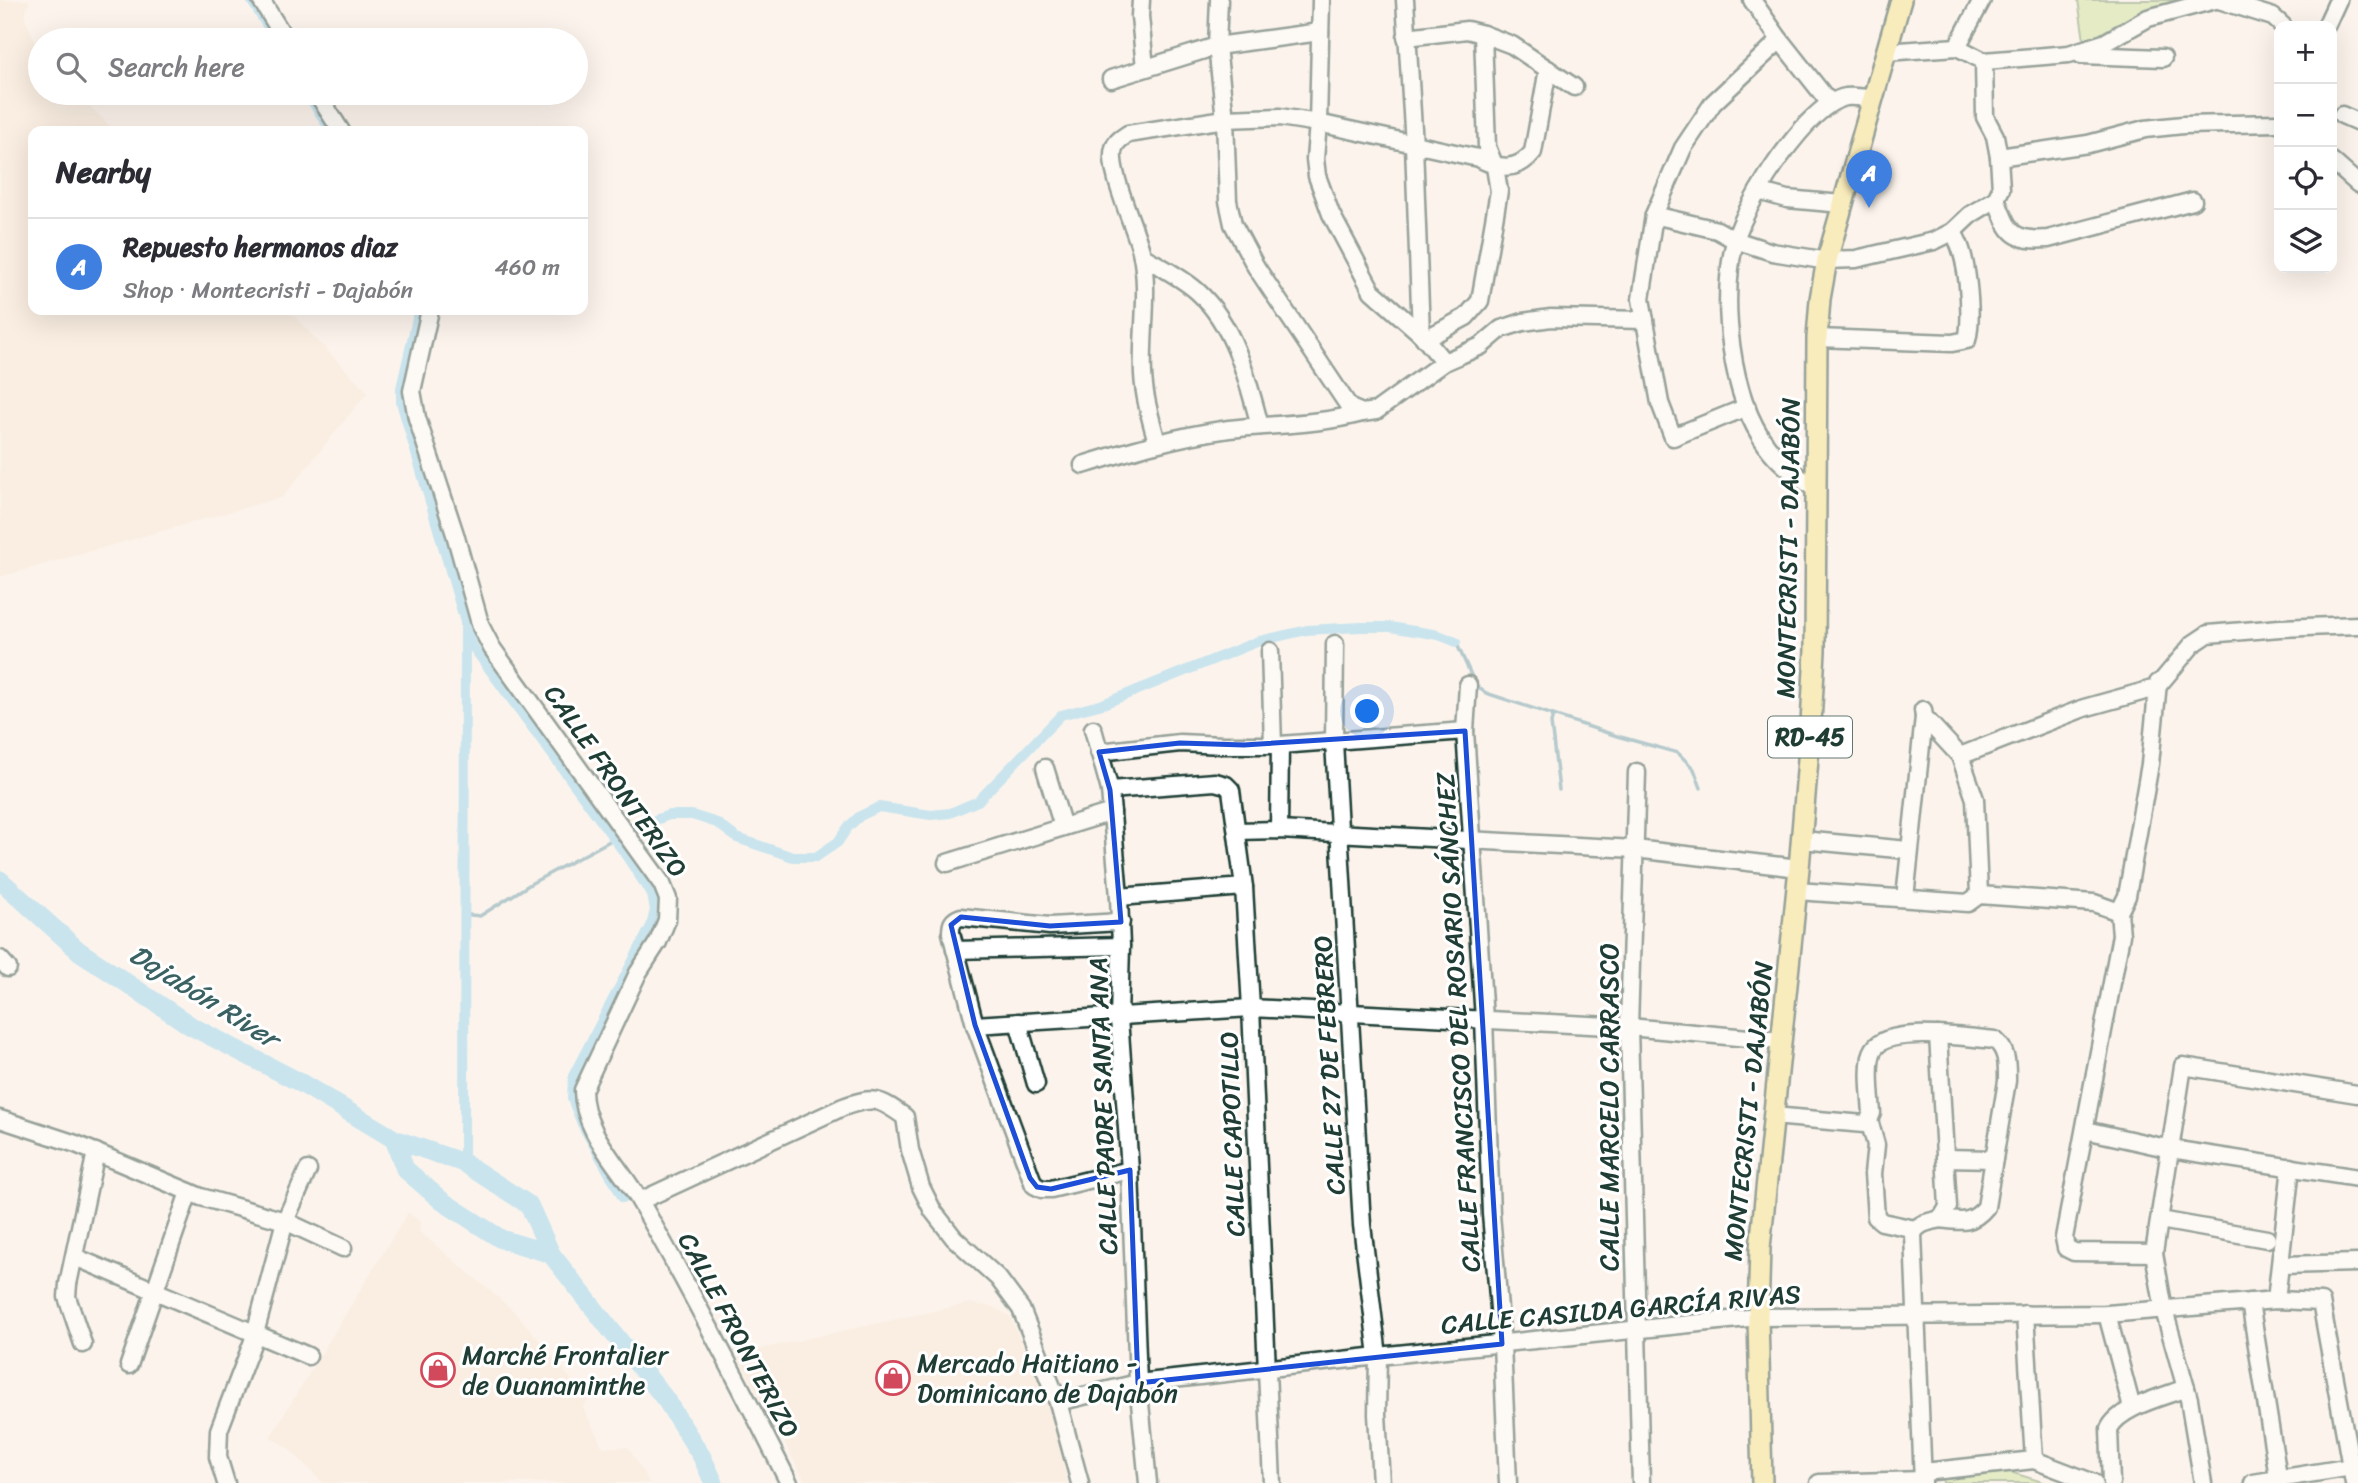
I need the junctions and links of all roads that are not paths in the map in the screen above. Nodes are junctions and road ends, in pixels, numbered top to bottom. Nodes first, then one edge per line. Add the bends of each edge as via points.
1 (261, 0) edge
2 (1141, 0) edge
3 (1219, 0) edge
4 (1321, 0) edge
5 (1405, 0) edge
6 (1752, 0) edge
7 (1900, 0) edge
8 (1982, 0) edge
9 (2217, 0) edge
10 (2338, 0) edge
11 (2277, 21) edge
12 (2328, 21) edge
13 (278, 28) edge
14 (1320, 32) junction
15 (1483, 34) junction
16 (1406, 37) junction
17 (1780, 40) junction
18 (1217, 46) junction
19 (1957, 47) junction
20 (1885, 52) junction
21 (2068, 54) junction
22 (2163, 58) dead end
23 (1984, 61) junction
24 (1145, 68) junction
25 (1548, 69) junction
26 (1111, 79) dead end
27 (1574, 87) dead end
28 (1872, 98) junction
29 (1832, 103) junction
30 (325, 105) edge
31 (2342, 115) dead end
32 (1226, 119) junction
33 (2358, 122) edge
34 (1318, 123) junction
35 (2274, 123) edge
36 (338, 126) edge
37 (1414, 145) junction
38 (1999, 157) junction
39 (2337, 165) edge
40 (1495, 167) junction
41 (2358, 184) edge
42 (1758, 191) junction
43 (1996, 199) junction
44 (2193, 201) dead end
45 (1842, 204) junction
46 (1654, 215) junction
47 (1952, 232) junction
48 (1735, 240) junction
49 (1142, 256) junction
50 (1828, 260) junction
51 (428, 315) edge
52 (1645, 320) junction
53 (1423, 336) junction
54 (1817, 338) junction
55 (1444, 362) junction
56 (1747, 407) junction
57 (1362, 413) junction
58 (1260, 426) junction
59 (1157, 442) junction
60 (1083, 465) dead end
61 (1815, 489) junction
62 (2358, 625) edge
63 (1335, 644) dead end
64 (1270, 651) dead end
65 (2158, 683) junction
66 (1468, 685) dead end
67 (1093, 729) dead end
68 (1465, 731) junction
69 (1335, 742) junction
70 (1277, 744) junction
71 (1099, 752) junction
72 (1961, 756) junction
73 (1045, 768) dead end
74 (1637, 772) dead end
75 (1110, 790) junction
76 (1112, 812) junction
77 (1063, 827) junction
78 (1279, 830) junction
79 (1237, 831) junction
80 (1341, 834) junction
81 (1473, 839) junction
82 (1802, 840) junction
83 (1635, 849) junction
84 (1908, 850) junction
85 (947, 863) dead end
86 (1799, 868) junction
87 (1244, 887) junction
88 (1797, 891) junction
89 (1979, 895) junction
90 (1119, 897) junction
91 (1905, 898) junction
92 (2119, 912) junction
93 (1121, 922) junction
94 (1121, 946) junction
95 (955, 950) junction
96 (1251, 1009) junction
97 (1350, 1012) junction
98 (1119, 1018) junction
99 (1484, 1019) junction
100 (1017, 1022) junction
101 (975, 1025) junction
102 (1629, 1027) junction
103 (1938, 1035) junction
104 (1781, 1041) junction
105 (1036, 1084) dead end
106 (2357, 1094) edge
107 (1773, 1116) junction
108 (0, 1119) edge
109 (1869, 1120) junction
110 (2085, 1130) junction
111 (2171, 1149) junction
112 (96, 1152) junction
113 (1945, 1158) junction
114 (1994, 1159) junction
115 (2291, 1167) junction
116 (308, 1170) dead end
117 (1130, 1170) junction
118 (2358, 1178) edge
119 (189, 1192) junction
120 (640, 1201) junction
121 (1941, 1219) junction
122 (2160, 1220) junction
123 (285, 1221) junction
124 (1915, 1229) junction
125 (2267, 1239) dead end
126 (343, 1248) dead end
127 (2154, 1252) junction
128 (75, 1258) junction
129 (2358, 1263) edge
130 (2281, 1265) junction
131 (156, 1292) junction
132 (2276, 1300) junction
133 (2250, 1302) junction
134 (2164, 1310) junction
135 (2025, 1314) junction
136 (2107, 1314) junction
137 (1758, 1317) junction
138 (1917, 1317) junction
139 (1636, 1328) junction
140 (255, 1333) junction
141 (1502, 1343) junction
142 (83, 1344) dead end
143 (308, 1356) dead end
144 (1378, 1356) junction
145 (129, 1365) dead end
146 (1266, 1369) junction
147 (1138, 1383) junction
148 (2186, 1388) junction
149 (1058, 1402) junction
150 (2132, 1408) junction
151 (2034, 1460) junction
152 (2355, 1472) edge
153 (1923, 1478) edge
154 (2278, 1481) edge
155 (226, 1483) edge
156 (789, 1483) edge
157 (1080, 1483) edge
158 (1148, 1483) edge
159 (1272, 1483) edge
160 (1381, 1483) edge
161 (1508, 1483) edge
162 (1641, 1483) edge
163 (1762, 1483) edge
164 (1819, 1483) edge
165 (2094, 1483) edge
166 (2111, 1483) edge
167 (2203, 1483) edge
168 (2253, 1483) edge

1 - 13 street
2 - 24 street
3 - 18 street
4 - 14 street
5 - 16 street
6 - 17 street
7 - 20 main road, MONTECRISTI - DAJABÓN / RD-45
8 - 19 street
9 - 11 street
9 - 21 street via 2148,18 2104,43
10 - 12 street
14 - 18 street
14 - 34 street
15 - 16 street via 1467,30
15 - 25 street via 1512,45
15 - 40 street via 1487,146
16 - 37 street
17 - 29 street
17 - 46 street via 1713,103 1684,148
18 - 24 street
18 - 32 street
19 - 20 street
19 - 23 street
20 - 28 main road, MONTECRISTI - DAJABÓN / RD-45
21 - 22 street
21 - 23 street
23 - 38 street via 1985,117
24 - 26 street
25 - 27 street
25 - 40 street via 1533,152 1525,162
28 - 29 street via 1845,97
28 - 45 main road, MONTECRISTI - DAJABÓN / RD-45
29 - 42 street via 1791,142
30 - 36 street
31 - 33 street
32 - 34 street via 1280,117
32 - 49 street via 1128,134 1118,141 1113,164
32 - 57 street via 1233,224 1256,267 1350,408
34 - 37 street
34 - 53 street via 1317,176 1331,214 1372,291
35 - 38 street via 2145,129 2088,145
37 - 40 street via 1478,158
37 - 53 street
38 - 43 street via 2001,189
39 - 41 street
40 - 53 street via 1499,191 1480,301 1466,317
42 - 45 street
42 - 48 street
43 - 44 street via 2009,230 2031,240
43 - 47 street
45 - 50 main road, MONTECRISTI - DAJABÓN / RD-45
46 - 48 street via 1717,230
46 - 52 street via 1641,299
47 - 50 street via 1934,241 1869,256
47 - 54 street via 1959,239 1965,270 1967,340
48 - 50 street via 1772,252
48 - 56 street via 1729,341
49 - 58 street via 1199,292 1217,316 1245,367
49 - 59 street via 1143,377
50 - 54 main road, MONTECRISTI - DAJABÓN / RD-45
51 - 120 street, CALLE FRONTERIZO via 412,391 416,418 481,627 662,884 668,900 667,920 658,942 638,973 583,1090 583,1105 593,1130
52 - 55 street via 1551,318 1523,322 1501,329 1481,346
52 - 56 street via 1660,403 1673,436
53 - 55 street
54 - 61 main road, MONTECRISTI - DAJABÓN / RD-45
55 - 57 street via 1376,411
56 - 61 street via 1766,445
57 - 58 street via 1329,422
58 - 59 street
59 - 60 street
61 - 82 main road, MONTECRISTI - DAJABÓN / RD-45 via 1815,651
62 - 65 street via 2208,634
63 - 69 street, CALLE 27 DE FEBRERO
64 - 70 street
65 - 72 street via 2156,688 2084,708
65 - 92 street via 2148,776 2127,895
66 - 68 street, CALLE FRANCISCO DEL ROSARIO SÁNCHEZ
67 - 71 street, CALLE PADRE SANTA ANA
68 - 69 street
68 - 81 street, CALLE FRANCISCO DEL ROSARIO SÁNCHEZ
69 - 70 street
69 - 80 street, CALLE 27 DE FEBRERO
70 - 71 street via 1180,743
70 - 78 street
71 - 75 street, CALLE PADRE SANTA ANA
72 - 84 street via 1923,713
72 - 89 street via 1975,799
73 - 77 street
74 - 83 street, CALLE MARCELO CARRASCO
75 - 76 street, CALLE PADRE SANTA ANA
75 - 79 street, CALLE CAPOTILLO via 1226,785 1231,790
76 - 77 street
76 - 90 street, CALLE PADRE SANTA ANA
77 - 85 street
78 - 79 street
78 - 80 street
79 - 87 street, CALLE CAPOTILLO
80 - 81 street
80 - 97 street, CALLE 27 DE FEBRERO
81 - 83 street
81 - 99 street, CALLE FRANCISCO DEL ROSARIO SÁNCHEZ
82 - 84 street
82 - 86 main road, MONTECRISTI - DAJABÓN / RD-45
83 - 86 street
83 - 102 street, CALLE MARCELO CARRASCO
84 - 91 street
86 - 88 main road, MONTECRISTI - DAJABÓN / RD-45
87 - 90 street
87 - 96 street, CALLE CAPOTILLO
88 - 91 street
88 - 104 main road, MONTECRISTI - DAJABÓN / RD-45
89 - 91 street via 1968,903
89 - 92 street via 2094,903
90 - 93 street, CALLE PADRE SANTA ANA
92 - 110 street via 2121,935
93 - 94 street, CALLE PADRE SANTA ANA
93 - 95 street via 1050,926 961,917 951,925
94 - 95 street
94 - 98 street, CALLE PADRE SANTA ANA
95 - 101 street
96 - 97 street
96 - 98 street
96 - 146 street, CALLE CAPOTILLO
97 - 99 street
97 - 144 street, CALLE 27 DE FEBRERO via 1362,1225
98 - 100 street
98 - 117 street, CALLE PADRE SANTA ANA
99 - 102 street
99 - 141 street, CALLE FRANCISCO DEL ROSARIO SÁNCHEZ via 1491,1214
100 - 101 street
100 - 105 street
101 - 117 street via 1034,1185 1051,1189
102 - 104 street
102 - 139 street, CALLE MARCELO CARRASCO
103 - 109 street via 1883,1040 1874,1048
103 - 113 street
103 - 114 street via 1995,1040 2002,1046 2007,1081
104 - 107 main road, MONTECRISTI - DAJABÓN / RD-45
106 - 111 street via 2183,1066
107 - 109 street via 1858,1125
107 - 137 main road, MONTECRISTI - DAJABÓN / RD-45 via 1759,1248
108 - 112 street
109 - 124 street via 1875,1144 1876,1217
110 - 111 street
110 - 127 street via 2063,1238 2066,1248 2074,1252
111 - 115 street
111 - 122 street
112 - 119 street
112 - 128 street
113 - 114 street
113 - 121 street via 1948,1207
114 - 121 street via 1986,1207 1978,1217 1958,1222
115 - 118 street
115 - 130 street
116 - 123 street
117 - 147 street, CALLE PADRE SANTA ANA
119 - 123 street
119 - 131 street
120 - 149 street via 843,1107 863,1099 882,1102 905,1117 921,1187 933,1211 954,1238 998,1278 1021,1309
120 - 156 street, CALLE FRONTERIZO
121 - 124 street
122 - 125 street
122 - 127 street
123 - 126 street
123 - 140 street
124 - 138 street
127 - 134 street
128 - 131 street
128 - 142 street via 67,1297
129 - 130 street
130 - 132 street
131 - 140 street
131 - 145 street
132 - 133 street, CALLE CASILDA GARCÍA RIVAS
132 - 152 street, CALLE CASILDA GARCÍA RIVAS via 2321,1302
133 - 134 street, CALLE CASILDA GARCÍA RIVAS
133 - 154 street
134 - 136 street, CALLE CASILDA GARCÍA RIVAS
134 - 148 street
135 - 136 street, CALLE CASILDA GARCÍA RIVAS
135 - 138 street, CALLE CASILDA GARCÍA RIVAS
135 - 151 street
136 - 150 street
137 - 138 street, CALLE CASILDA GARCÍA RIVAS
137 - 139 street, CALLE CASILDA GARCÍA RIVAS
137 - 163 main road, MONTECRISTI - DAJABÓN / RD-45
138 - 153 street
139 - 141 street, CALLE CASILDA GARCÍA RIVAS
139 - 162 street, CALLE MARCELO CARRASCO
140 - 143 street
140 - 155 street via 219,1430 218,1457
141 - 144 street, CALLE CASILDA GARCÍA RIVAS
141 - 161 street, CALLE FRANCISCO DEL ROSARIO SÁNCHEZ
144 - 146 street, CALLE CASILDA GARCÍA RIVAS
144 - 160 street, CALLE 27 DE FEBRERO
146 - 147 street, CALLE CASILDA GARCÍA RIVAS
146 - 159 street, CALLE CAPOTILLO
147 - 149 street, CALLE CASILDA GARCÍA RIVAS
147 - 158 street, CALLE PADRE SANTA ANA
148 - 150 street
148 - 167 street
149 - 157 street
150 - 166 street via 2109,1429
151 - 153 street
151 - 165 street
152 - 154 street
153 - 164 street
154 - 168 street

